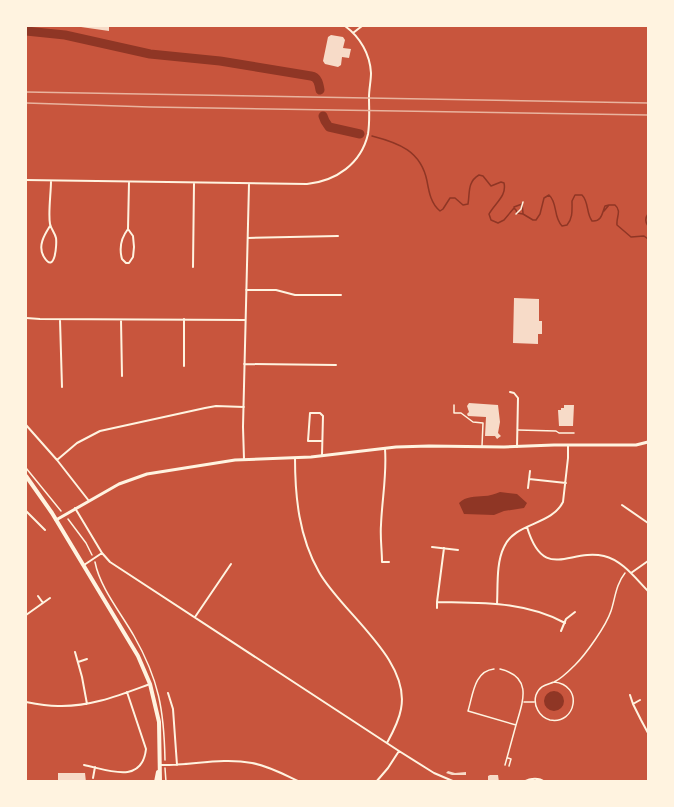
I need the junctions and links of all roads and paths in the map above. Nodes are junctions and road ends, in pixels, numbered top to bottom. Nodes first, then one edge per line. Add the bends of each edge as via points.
1 (345, 26) edge
2 (362, 26) edge
3 (353, 33) junction
4 (26, 180) edge
5 (51, 181) junction
6 (129, 182) junction
7 (194, 183) junction
8 (249, 184) junction
9 (523, 202) dead end
10 (516, 214) dead end
11 (50, 226) junction
12 (128, 229) junction
13 (338, 236) dead end
14 (247, 238) junction
15 (193, 267) dead end
16 (246, 290) junction
17 (341, 295) dead end
18 (26, 318) edge
19 (184, 319) junction
20 (60, 320) junction
21 (121, 320) junction
22 (245, 320) junction
23 (244, 364) junction
24 (336, 365) dead end
25 (184, 366) dead end
26 (122, 376) dead end
27 (62, 387) dead end
28 (510, 392) dead end
29 (454, 405) dead end
30 (244, 407) junction
31 (26, 425) edge
32 (517, 430) junction
33 (574, 433) dead end
34 (322, 441) junction
35 (648, 443) edge
36 (568, 445) junction
37 (482, 447) junction
38 (517, 447) junction
39 (385, 448) junction
40 (322, 456) junction
41 (295, 458) junction
42 (244, 459) junction
43 (57, 460) junction
44 (530, 471) dead end
45 (26, 476) edge
46 (529, 479) junction
47 (566, 483) junction
48 (528, 488) dead end
49 (88, 501) junction
50 (622, 505) dead end
51 (75, 508) junction
52 (26, 511) edge
53 (56, 520) junction
54 (648, 523) edge
55 (527, 527) junction
56 (45, 530) dead end
57 (432, 547) dead end
58 (444, 548) junction
59 (458, 550) dead end
60 (102, 553) junction
61 (648, 561) edge
62 (382, 562) junction
63 (389, 562) dead end
64 (378, 563) dead end
65 (231, 564) dead end
66 (83, 566) junction
67 (627, 570) junction
68 (631, 574) junction
69 (648, 591) edge
70 (38, 596) dead end
71 (50, 598) dead end
72 (437, 602) junction
73 (43, 603) junction
74 (497, 604) junction
75 (437, 608) dead end
76 (575, 612) dead end
77 (26, 615) edge
78 (195, 617) junction
79 (565, 623) junction
80 (561, 631) dead end
81 (75, 652) dead end
82 (87, 659) dead end
83 (78, 662) junction
84 (494, 669) dead end
85 (500, 669) dead end
86 (554, 682) junction
87 (150, 684) junction
88 (127, 692) junction
89 (168, 693) dead end
90 (630, 695) dead end
91 (640, 700) dead end
92 (26, 702) edge
93 (522, 702) junction
94 (535, 702) junction
95 (87, 704) junction
96 (633, 704) junction
97 (516, 725) junction
98 (648, 733) edge
99 (387, 743) junction
100 (399, 751) junction
101 (507, 758) junction
102 (84, 765) dead end
103 (159, 765) junction
104 (177, 765) junction
105 (505, 765) dead end
106 (509, 765) dead end
107 (95, 767) junction
108 (93, 778) dead end
109 (158, 782) edge
110 (300, 782) edge
111 (376, 782) edge
112 (455, 782) edge
113 (524, 782) edge
114 (545, 782) edge

1 - 3 street
2 - 3 street
3 - 8 street via 366,53 371,72 368,131 358,156 327,181
4 - 5 street
5 - 6 street
5 - 11 street
6 - 7 street
6 - 12 street
7 - 8 street
7 - 15 street
8 - 14 street
9 - 10 path
11 - 11 street via 57,250 56,257 47,260 42,247
12 - 12 street via 133,236 134,253 126,263 121,249
13 - 14 street
14 - 16 street
16 - 17 street
16 - 22 street
18 - 20 street
19 - 21 street
19 - 22 street
19 - 25 street
20 - 21 street
20 - 27 street
21 - 26 street
22 - 23 street
23 - 24 street
23 - 30 street
28 - 32 street via 518,398
29 - 37 lane via 454,413 483,423
30 - 42 street
30 - 43 street via 216,406 100,431
31 - 43 street
32 - 33 lane
32 - 38 street
34 - 34 street via 308,441 310,413 322,414
34 - 40 street
35 - 36 street
36 - 38 street
36 - 47 street
37 - 38 street
37 - 39 street
39 - 40 street
39 - 62 street
40 - 41 street
41 - 42 street
41 - 99 street via 298,510 304,538 319,573 370,633 396,674 402,705
42 - 49 street via 140,476
43 - 49 street
44 - 46 street
45 - 53 main road
46 - 47 street
46 - 48 street
47 - 55 street via 560,508
49 - 51 street
50 - 54 street
51 - 53 street
51 - 60 street
52 - 56 street
53 - 66 main road
55 - 67 street via 532,544 548,557 560,560 602,556
55 - 74 street via 511,535 504,546
57 - 58 street
58 - 59 street
58 - 72 street
60 - 66 street
60 - 78 street
61 - 68 street
62 - 63 street
62 - 64 street
65 - 78 street
66 - 87 main road via 131,643
67 - 68 street
67 - 86 path via 611,611 591,645
68 - 69 street
70 - 73 street
71 - 73 street
72 - 74 street
72 - 75 street
73 - 77 street
74 - 79 street via 550,615
76 - 79 street
78 - 99 street
79 - 80 street
81 - 83 street
82 - 83 street
83 - 95 street
84 - 97 path via 477,679 468,711
85 - 93 path via 518,678
86 - 94 path via 540,688
86 - 94 path via 571,692 570,712 559,719 549,719 540,714
87 - 88 street
87 - 103 main road via 159,722
88 - 95 street
88 - 107 street via 146,749 143,762 128,773
89 - 104 street
90 - 96 street
91 - 96 street
92 - 95 street
93 - 94 path
93 - 97 path
96 - 98 street
97 - 101 path
99 - 100 street
100 - 111 street
100 - 112 street
101 - 105 path
101 - 106 path via 511,759
102 - 107 street
103 - 104 street
103 - 109 main road
104 - 110 street via 245,762
107 - 108 street
113 - 114 street via 532,778

